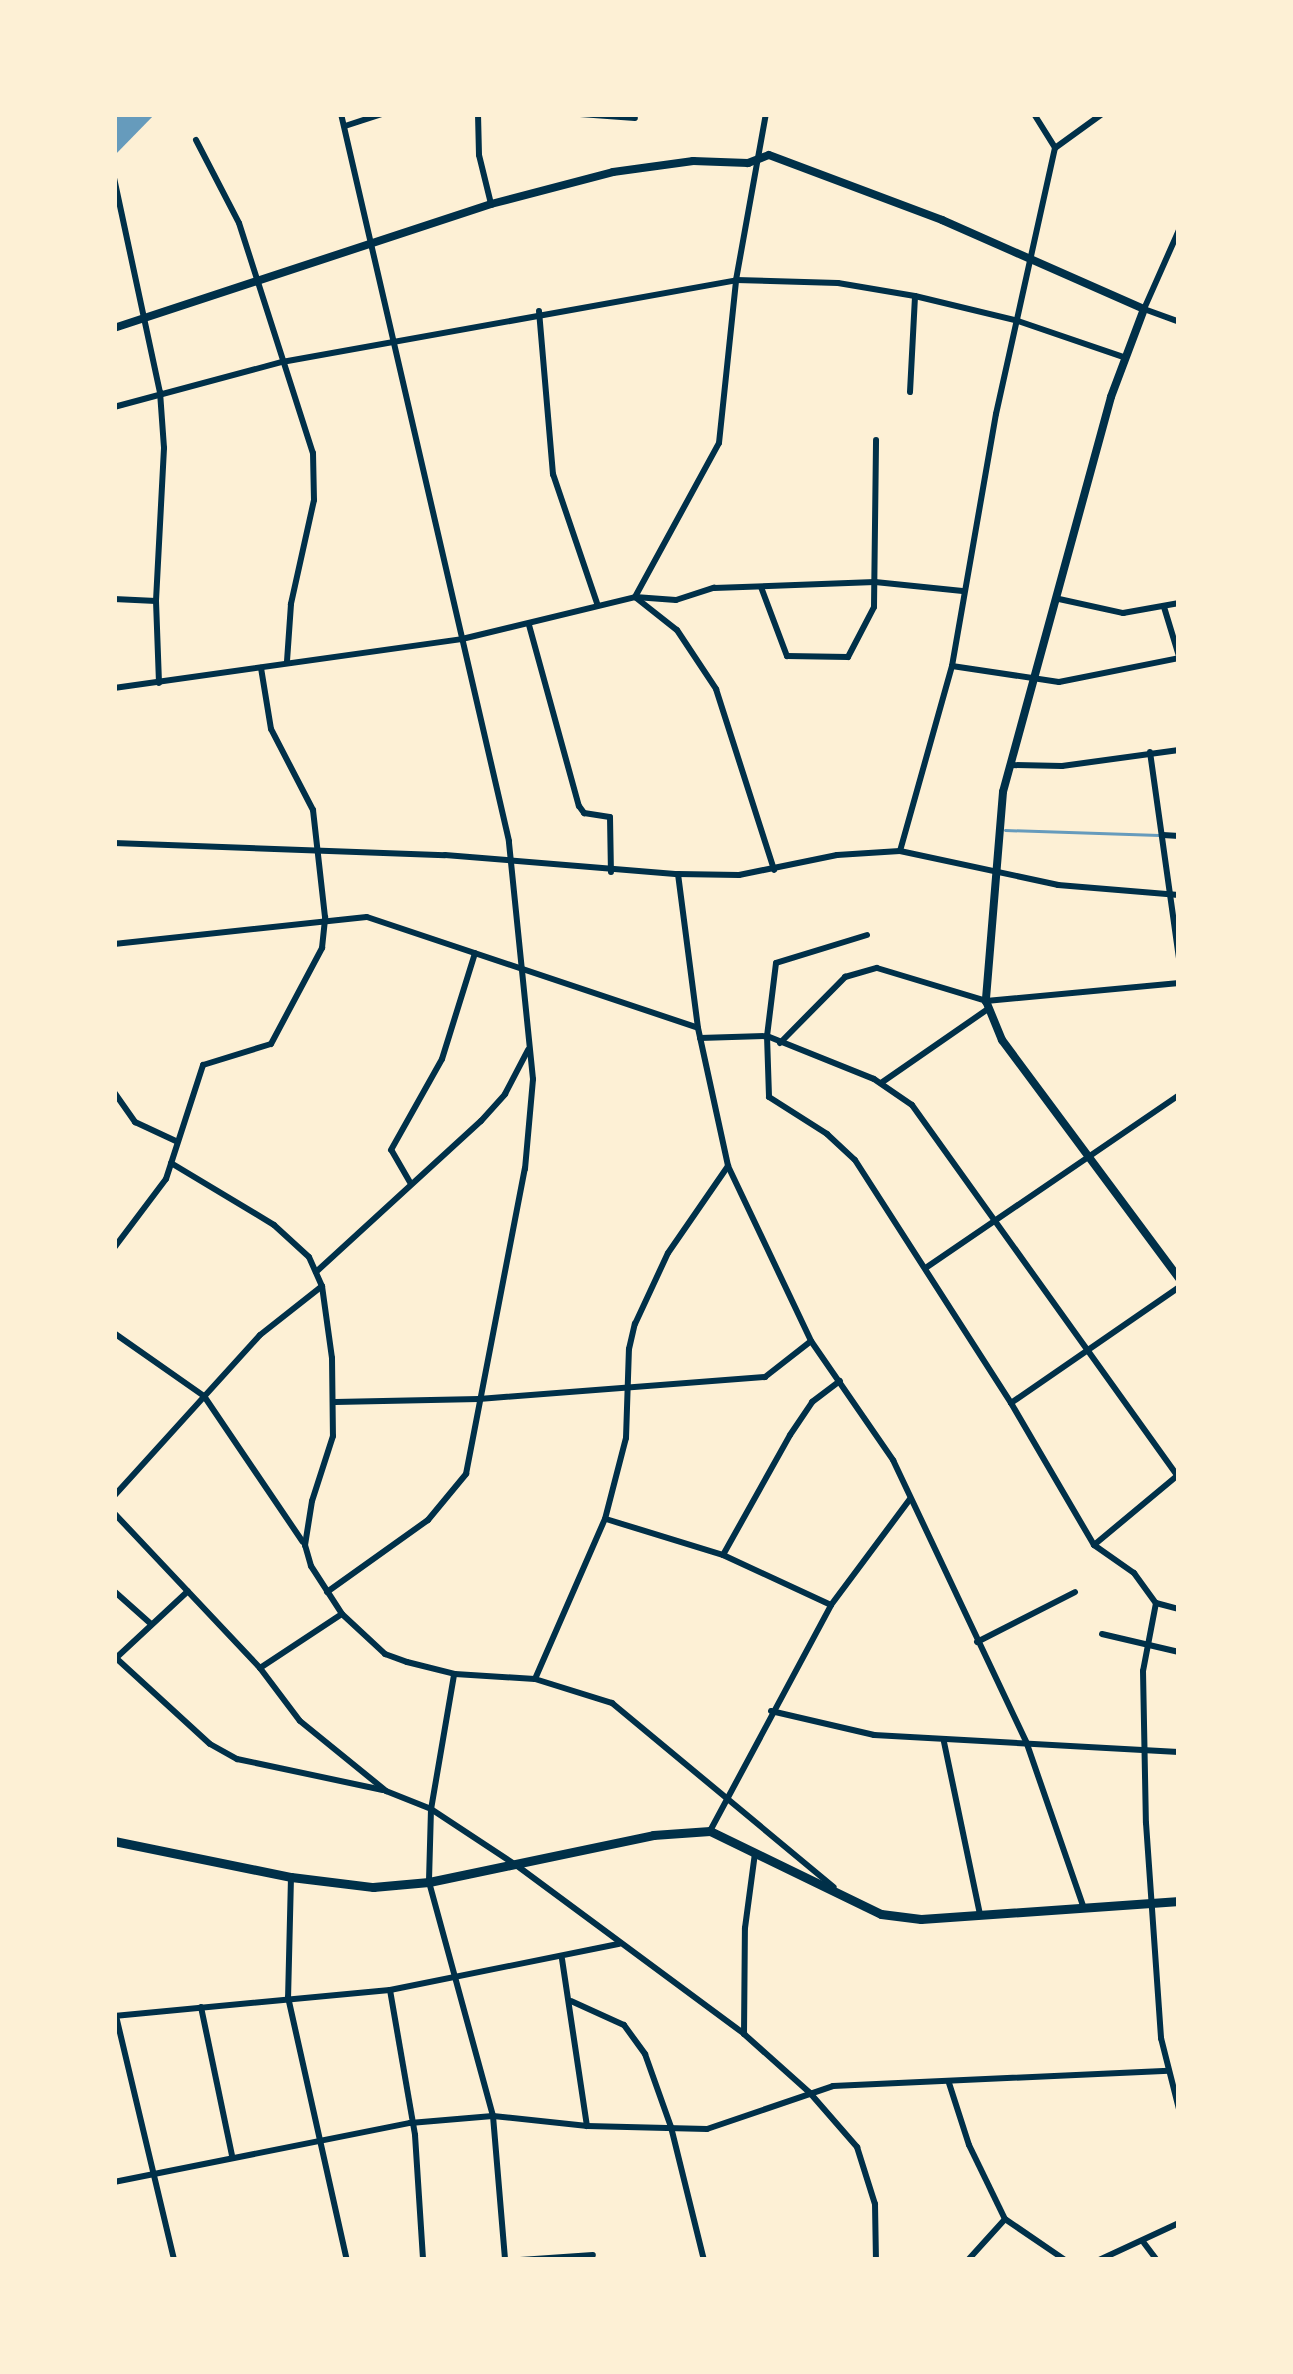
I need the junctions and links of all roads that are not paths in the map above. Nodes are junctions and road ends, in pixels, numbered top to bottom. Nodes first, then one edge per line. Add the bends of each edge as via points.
1 (340, 114) edge
2 (382, 114) edge
3 (478, 114) edge
4 (580, 114) edge
5 (766, 114) edge
6 (1034, 114) edge
7 (1102, 114) edge
8 (603, 115) edge
9 (635, 118) dead end
10 (345, 126) junction
11 (196, 140) dead end
12 (1055, 148) junction
13 (758, 158) junction
14 (114, 178) edge
15 (491, 204) junction
16 (118, 216) edge
17 (1179, 230) edge
18 (374, 241) junction
19 (1033, 259) junction
20 (736, 280) junction
21 (257, 283) junction
22 (915, 296) junction
23 (1144, 309) junction
24 (539, 311) junction
25 (148, 318) junction
26 (1018, 321) junction
27 (1179, 322) edge
28 (114, 328) edge
29 (395, 343) junction
30 (1123, 356) junction
31 (282, 362) junction
32 (160, 392) junction
33 (910, 392) dead end
34 (114, 407) edge
35 (876, 440) dead end
36 (875, 582) junction
37 (761, 586) junction
38 (963, 591) junction
39 (635, 597) junction
40 (114, 598) edge
41 (1059, 599) junction
42 (157, 601) junction
43 (1179, 603) edge
44 (598, 606) junction
45 (1164, 607) junction
46 (529, 626) junction
47 (462, 639) junction
48 (1179, 657) edge
49 (286, 661) junction
50 (952, 666) junction
51 (261, 668) junction
52 (1034, 680) junction
53 (160, 683) junction
54 (114, 688) edge
55 (1179, 750) edge
56 (1150, 752) junction
57 (1010, 765) junction
58 (1163, 836) junction
59 (1179, 836) edge
60 (114, 843) edge
61 (900, 850) junction
62 (320, 852) junction
63 (513, 863) junction
64 (774, 870) junction
65 (611, 872) junction
66 (994, 873) junction
67 (678, 874) junction
68 (1168, 894) junction
69 (1179, 895) edge
70 (325, 917) junction
71 (867, 935) dead end
72 (114, 944) edge
73 (475, 952) junction
74 (1179, 958) edge
75 (521, 967) junction
76 (1179, 983) edge
77 (987, 1005) junction
78 (698, 1028) junction
79 (767, 1036) junction
80 (700, 1038) junction
81 (780, 1043) junction
82 (530, 1046) junction
83 (1179, 1064) edge
84 (881, 1083) junction
85 (114, 1092) edge
86 (1179, 1092) edge
87 (176, 1142) junction
88 (1089, 1158) junction
89 (171, 1163) junction
90 (728, 1166) junction
91 (411, 1184) junction
92 (994, 1220) junction
93 (114, 1248) edge
94 (927, 1267) junction
95 (316, 1272) junction
96 (1179, 1282) edge
97 (322, 1286) junction
98 (114, 1333) edge
99 (812, 1341) junction
100 (1088, 1348) junction
101 (841, 1380) junction
102 (626, 1389) junction
103 (204, 1396) junction
104 (479, 1399) junction
105 (334, 1402) junction
106 (1011, 1402) junction
107 (1178, 1476) edge
108 (114, 1496) edge
109 (910, 1498) junction
110 (114, 1514) edge
111 (605, 1519) junction
112 (305, 1545) junction
113 (1094, 1545) junction
114 (723, 1555) junction
115 (114, 1591) edge
116 (188, 1591) junction
117 (327, 1592) junction
118 (1075, 1592) dead end
119 (1156, 1603) junction
120 (831, 1605) junction
121 (1179, 1609) edge
122 (342, 1614) junction
123 (151, 1624) junction
124 (1102, 1634) dead end
125 (976, 1642) junction
126 (1147, 1642) junction
127 (1179, 1652) edge
128 (115, 1658) edge
129 (260, 1668) junction
130 (454, 1674) junction
131 (535, 1679) junction
132 (771, 1711) junction
133 (944, 1742) junction
134 (1027, 1744) junction
135 (1144, 1747) junction
136 (1179, 1752) edge
137 (386, 1791) junction
138 (729, 1799) junction
139 (431, 1809) junction
140 (710, 1831) junction
141 (114, 1841) edge
142 (755, 1852) junction
143 (515, 1865) junction
144 (291, 1877) junction
145 (429, 1882) junction
146 (1179, 1901) edge
147 (852, 1903) junction
148 (1149, 1903) junction
149 (1084, 1906) junction
150 (980, 1914) junction
151 (619, 1944) junction
152 (562, 1959) junction
153 (455, 1975) junction
154 (390, 1990) junction
155 (288, 1996) junction
156 (571, 2001) junction
157 (201, 2007) junction
158 (115, 2016) edge
159 (744, 2034) junction
160 (1169, 2071) junction
161 (949, 2084) junction
162 (810, 2093) junction
163 (1179, 2109) edge
164 (493, 2116) junction
165 (410, 2122) junction
166 (587, 2126) junction
167 (671, 2127) junction
168 (322, 2139) junction
169 (232, 2155) junction
170 (151, 2173) junction
171 (114, 2182) edge
172 (1005, 2219) junction
173 (1179, 2223) edge
174 (1144, 2243) junction
175 (592, 2255) dead end
176 (174, 2260) edge
177 (347, 2260) edge
178 (423, 2260) edge
179 (505, 2260) edge
180 (520, 2260) edge
181 (704, 2260) edge
182 (876, 2260) edge
183 (968, 2260) edge
184 (1066, 2260) edge
185 (1100, 2260) edge
186 (1157, 2260) edge

1 - 10 street
2 - 10 street
3 - 15 street
4 - 8 street
5 - 13 street
6 - 12 street
7 - 12 street
8 - 9 street
10 - 18 street
11 - 21 street via 239,223
12 - 19 street
13 - 15 street via 654,164
13 - 19 street via 794,163
13 - 20 street
14 - 16 street
15 - 18 street
16 - 25 street
17 - 23 street
18 - 21 street
18 - 29 street
19 - 23 street
19 - 26 street
20 - 22 street via 838,283
20 - 24 street
20 - 39 street via 718,443
21 - 25 street
21 - 31 street
22 - 26 street
22 - 33 street
23 - 27 street
23 - 30 street
24 - 29 street
24 - 44 street via 556,490
25 - 28 street
25 - 32 street
26 - 30 street
26 - 38 street
29 - 31 street
29 - 47 street
30 - 41 street
31 - 32 street
31 - 49 street via 314,475
32 - 34 street
32 - 42 street
35 - 36 street
36 - 37 street
36 - 37 street via 874,607 848,657 787,656
36 - 38 street
37 - 39 street via 714,588 676,601
38 - 50 street
39 - 44 street
39 - 64 street via 677,629 716,688
40 - 42 street
41 - 45 street via 1123,613
41 - 52 street
42 - 53 street
43 - 45 street
44 - 46 street
45 - 48 street
46 - 47 street
46 - 65 street via 579,806 610,817
47 - 49 street
47 - 63 street
48 - 52 street
49 - 51 street
50 - 52 street
50 - 61 street
51 - 53 street
51 - 62 street via 272,729 304,783
52 - 57 street
53 - 54 street
55 - 56 street
56 - 57 street
56 - 58 street
57 - 66 street
58 - 59 street
58 - 68 street
60 - 62 street
61 - 64 street
61 - 66 street
62 - 63 street
62 - 70 street
63 - 65 street
63 - 75 street
64 - 67 street
65 - 67 street
66 - 68 street via 1114,894
66 - 77 street
67 - 78 street
68 - 69 street
68 - 74 street
70 - 72 street
70 - 73 street via 388,921
70 - 87 street via 318,964 278,1035 255,1053 203,1065
71 - 79 street via 776,963
73 - 75 street
73 - 91 street via 442,1059 391,1150
75 - 78 street
75 - 82 street
76 - 77 street
77 - 81 street via 908,973 863,970 831,988
77 - 84 street
77 - 88 street via 1002,1040
78 - 80 street
79 - 80 street
79 - 81 street
79 - 94 street via 769,1097 843,1147
80 - 90 street
81 - 84 street
82 - 91 street via 505,1094
82 - 104 street via 532,1126
83 - 86 street
84 - 92 street via 912,1105
85 - 87 street via 135,1122
86 - 88 street
87 - 89 street
88 - 92 street
88 - 96 street
89 - 93 street
89 - 95 street via 274,1226
90 - 99 street
90 - 102 street via 651,1289 628,1349
91 - 95 street
92 - 94 street
92 - 100 street
94 - 106 street
95 - 97 street
96 - 100 street
97 - 103 street via 260,1335
97 - 105 street
98 - 103 street
99 - 101 street
99 - 102 street via 765,1377
100 - 106 street
100 - 107 street
101 - 109 street
101 - 114 street via 812,1402
102 - 104 street
102 - 111 street via 626,1438
103 - 108 street
103 - 112 street
104 - 105 street
104 - 117 street via 466,1474 454,1492
105 - 112 street via 334,1436
106 - 113 street
107 - 113 street
109 - 120 street
109 - 125 street
110 - 116 street
111 - 114 street
111 - 131 street
112 - 117 street
113 - 119 street via 1134,1573
114 - 120 street
115 - 123 street
116 - 123 street
116 - 129 street
117 - 122 street
118 - 125 street
119 - 121 street
119 - 126 street
120 - 132 street
122 - 129 street
122 - 130 street via 385,1654
123 - 128 street
124 - 126 street
125 - 134 street
126 - 127 street
126 - 135 street
128 - 137 street via 237,1759
129 - 137 street via 300,1721
130 - 131 street
130 - 139 street
131 - 138 street via 612,1703
132 - 133 street via 854,1732
132 - 138 street
133 - 134 street
133 - 150 street
134 - 135 street
134 - 149 street
135 - 136 street
135 - 148 street
137 - 139 street
138 - 140 street
138 - 147 street
139 - 143 street
139 - 145 street
140 - 142 highway
140 - 143 highway via 653,1834
141 - 144 highway
142 - 147 highway
142 - 159 street
143 - 145 highway
143 - 151 street
144 - 145 highway via 373,1887
144 - 155 street
145 - 153 street
146 - 148 highway
147 - 150 highway via 921,1919
148 - 149 highway
148 - 160 street
149 - 150 highway
151 - 152 street
151 - 159 street
152 - 153 street
152 - 156 street
153 - 154 street
153 - 164 street
154 - 155 street
154 - 165 street
155 - 157 street
155 - 168 street
156 - 166 street
156 - 167 street via 609,2015 634,2037
157 - 158 street
157 - 169 street
158 - 170 street
159 - 162 street
160 - 161 street
160 - 163 street
161 - 162 street
161 - 172 street
162 - 167 street via 707,2129
162 - 182 street via 857,2147 875,2204
164 - 165 street
164 - 166 street
164 - 179 street
165 - 168 street
165 - 178 street
166 - 167 street
167 - 181 street
168 - 169 street
168 - 177 street
169 - 170 street
170 - 171 street
170 - 176 street
172 - 183 street
172 - 184 street
173 - 174 street
174 - 185 street
174 - 186 street
175 - 180 street

